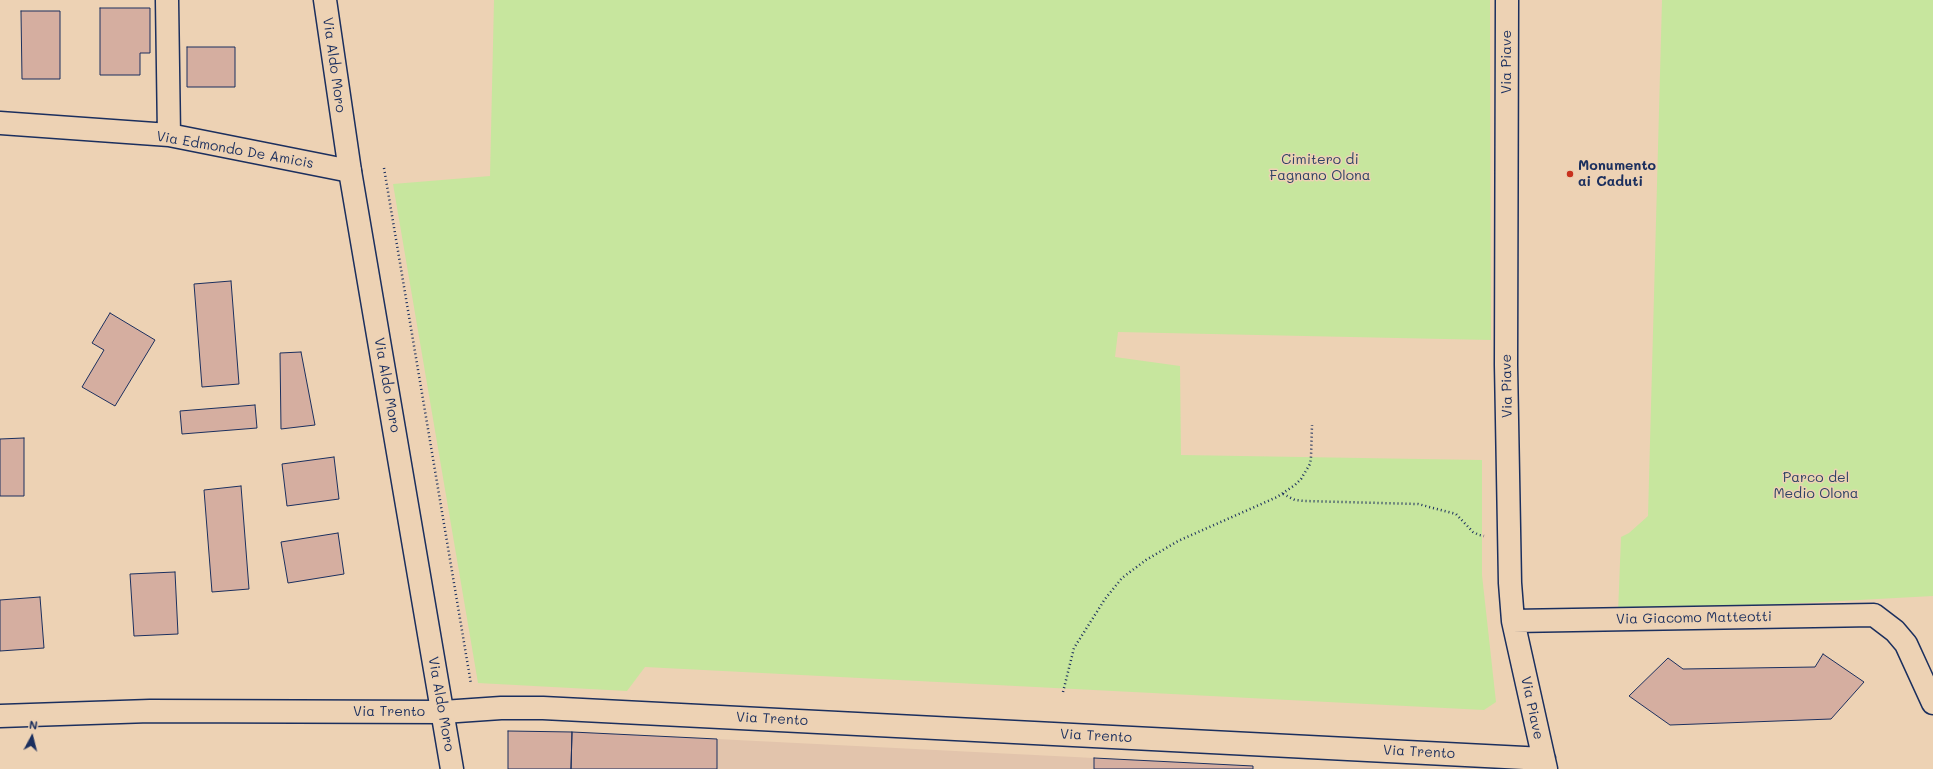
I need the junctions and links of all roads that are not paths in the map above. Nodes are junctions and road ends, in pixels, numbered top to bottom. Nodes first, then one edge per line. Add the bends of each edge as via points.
1 (167, 0) edge
2 (325, 0) edge
3 (1507, 0) edge
4 (0, 123) edge
5 (169, 135) junction
6 (350, 171) junction
7 (1513, 621) junction
8 (1933, 703) edge
9 (443, 712) junction
10 (0, 716) edge
11 (1545, 764) edge
12 (452, 769) edge

1 - 5 street
2 - 6 street, Via Aldo Moro
3 - 7 street, Via Piave via 1506,365 1509,576
4 - 5 street, Via Edmondo De Amicis
5 - 6 street, Via Edmondo De Amicis
6 - 9 street, Via Aldo Moro
7 - 8 street, Via Giacomo Matteotti via 1874,615 1895,631 1906,644
7 - 11 street, Via Piave
9 - 10 street, Via Trento via 150,711
9 - 11 street, Via Trento via 543,708
9 - 12 street, Via Aldo Moro

